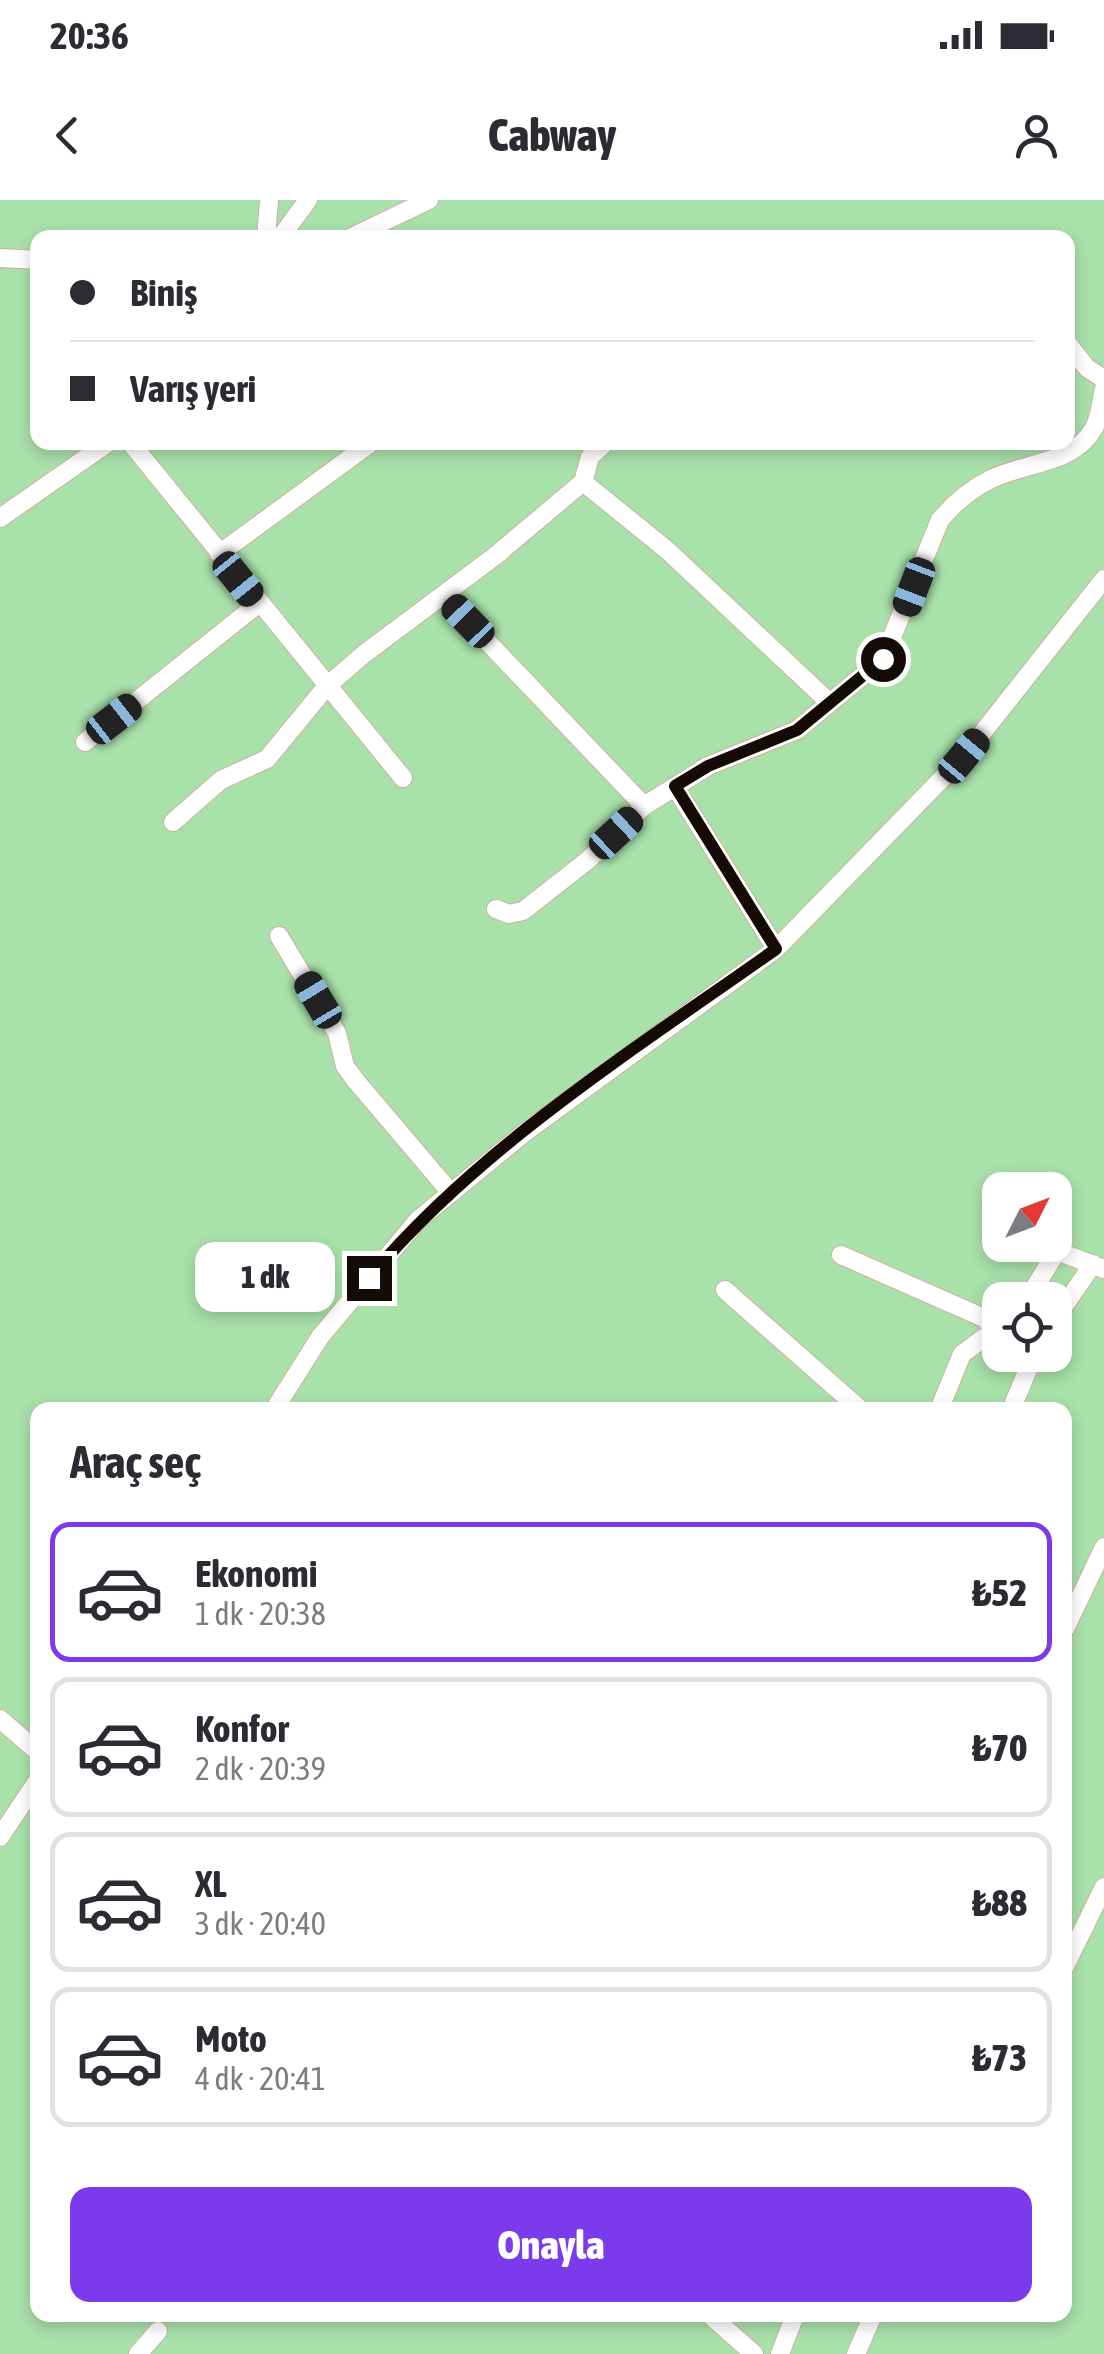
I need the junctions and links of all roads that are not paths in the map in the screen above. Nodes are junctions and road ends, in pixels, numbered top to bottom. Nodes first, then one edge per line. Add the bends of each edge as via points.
1 (269, 200) edge
2 (308, 200) edge
3 (429, 200) edge
4 (267, 230) edge
5 (286, 230) edge
6 (389, 230) edge
7 (0, 258) edge
8 (30, 260) edge
9 (1075, 353) edge
10 (1104, 378) edge
11 (1104, 389) edge
12 (1075, 447) edge
13 (98, 450) edge
14 (136, 450) edge
15 (361, 450) edge
16 (598, 450) edge
17 (1070, 450) edge
18 (583, 482) junction
19 (0, 518) edge
20 (219, 554) junction
21 (1104, 579) edge
22 (444, 595) junction
23 (258, 604) junction
24 (328, 686) junction
25 (830, 703) junction
26 (85, 742) dead end
27 (403, 778) dead end
28 (675, 786) junction
29 (644, 806) junction
30 (173, 822) dead end
31 (496, 908) dead end
32 (280, 936) dead end
33 (776, 949) junction
34 (451, 1193) junction
35 (842, 1256) dead end
36 (1099, 1266) edge
37 (1039, 1282) edge
38 (725, 1290) dead end
39 (1072, 1299) edge
40 (982, 1317) edge
41 (982, 1340) edge
42 (1027, 1372) edge
43 (279, 1402) edge
44 (852, 1402) edge
45 (942, 1402) edge
46 (1014, 1402) edge
47 (1104, 1547) edge
48 (1072, 1614) edge
49 (0, 1719) edge
50 (30, 1745) edge
51 (30, 1792) edge
52 (0, 1837) edge
53 (1104, 1887) edge
54 (1072, 1952) edge
55 (718, 2322) edge
56 (793, 2322) edge
57 (870, 2322) edge
58 (158, 2331) dead end
59 (138, 2354) edge
60 (754, 2354) edge
61 (780, 2354) edge
62 (856, 2354) edge

1 - 4 street
2 - 5 street
3 - 6 street
7 - 8 street
9 - 10 street
11 - 12 street via 1094,428
13 - 19 street
14 - 20 street
15 - 20 street
16 - 18 street
17 - 25 street via 990,479 955,502 940,520 883,659
18 - 22 street
18 - 25 street via 667,550
20 - 23 street
21 - 33 street via 964,756
22 - 24 street
22 - 29 street
23 - 24 street
23 - 26 street
24 - 27 street
24 - 30 street via 279,748 221,780
25 - 28 street via 797,730
28 - 29 street
28 - 33 street
29 - 31 street via 523,911
32 - 34 street via 336,1032 345,1066
33 - 34 street
34 - 43 street via 418,1220 320,1336
35 - 40 street
36 - 37 street via 1058,1252
36 - 39 street
38 - 44 street
41 - 45 street via 962,1354
42 - 46 street
47 - 48 street
49 - 50 street
51 - 52 street
53 - 54 street
55 - 60 street
56 - 61 street
57 - 62 street
58 - 59 street

